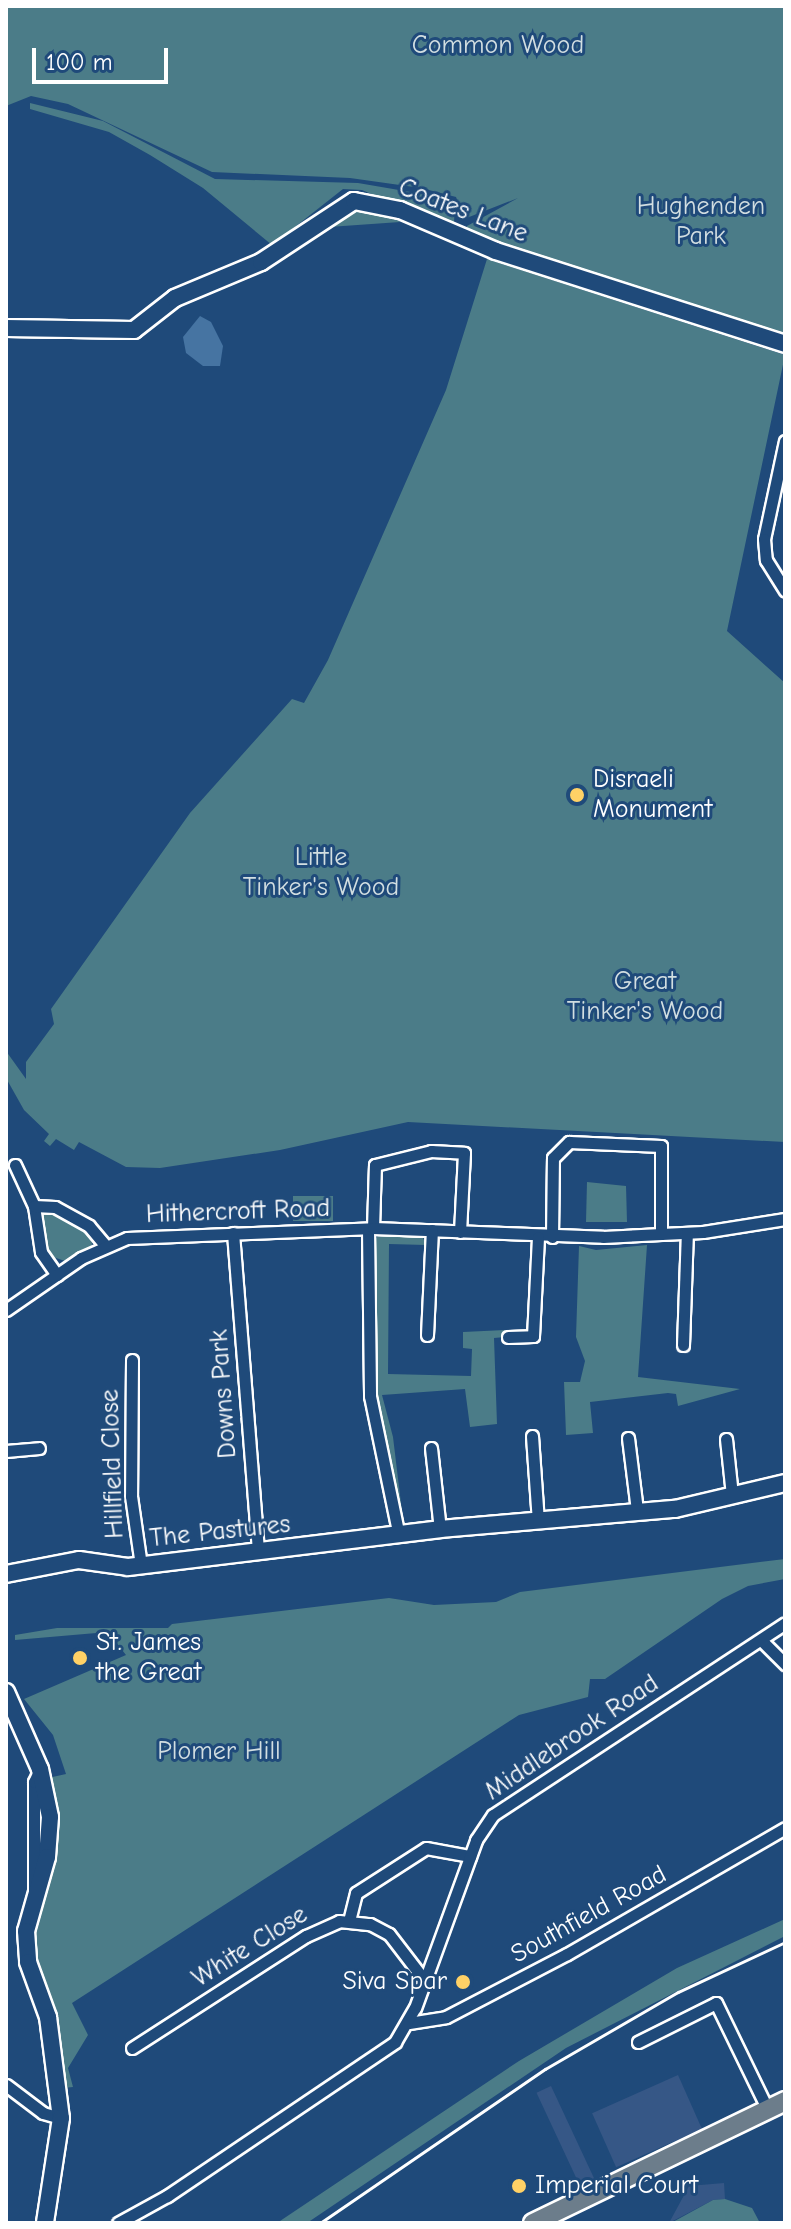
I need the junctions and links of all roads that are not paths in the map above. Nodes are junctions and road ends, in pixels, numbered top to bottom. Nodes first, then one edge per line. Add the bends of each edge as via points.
1 (6, 328) edge
2 (785, 344) edge
3 (785, 441) edge
4 (783, 456) edge
5 (785, 591) edge
6 (15, 1165) dead end
7 (34, 1206) junction
8 (785, 1219) edge
9 (370, 1228) junction
10 (432, 1230) junction
11 (460, 1232) junction
12 (233, 1233) junction
13 (687, 1233) junction
14 (661, 1234) junction
15 (538, 1237) junction
16 (552, 1237) junction
17 (105, 1245) junction
18 (57, 1275) junction
19 (6, 1310) edge
20 (427, 1335) dead end
21 (508, 1337) dead end
22 (683, 1345) dead end
23 (132, 1360) dead end
24 (532, 1436) dead end
25 (628, 1438) dead end
26 (726, 1439) dead end
27 (39, 1448) dead end
28 (431, 1448) dead end
29 (6, 1451) edge
30 (785, 1483) edge
31 (732, 1495) junction
32 (637, 1510) junction
33 (538, 1522) junction
34 (440, 1529) junction
35 (399, 1536) junction
36 (258, 1552) junction
37 (141, 1565) junction
38 (6, 1574) edge
39 (785, 1623) edge
40 (762, 1641) junction
41 (785, 1664) edge
42 (6, 1692) edge
43 (785, 1828) edge
44 (470, 1856) junction
45 (349, 1921) junction
46 (425, 1981) junction
47 (409, 2023) junction
48 (638, 2042) dead end
49 (132, 2048) dead end
50 (6, 2085) edge
51 (785, 2101) edge
52 (768, 2110) junction
53 (61, 2118) junction
54 (45, 2223) edge
55 (118, 2223) edge
56 (533, 2223) edge

1 - 2 street, Coates Lane via 134,330 175,298 261,262 354,201 400,210 473,243
3 - 4 street
4 - 5 street via 764,539 766,560
6 - 7 street
7 - 17 street via 55,1207 89,1226
7 - 18 street via 41,1252
8 - 13 street, Hithercroft Road
9 - 10 street, Hithercroft Road
9 - 11 street via 375,1165 431,1151 464,1153
9 - 12 street, Hithercroft Road
9 - 35 street via 370,1396 386,1493
10 - 11 street, Hithercroft Road
10 - 20 street
11 - 15 street, Hithercroft Road
12 - 17 street, Hithercroft Road via 127,1238
12 - 36 street, Downs Park
13 - 14 street, Hithercroft Road
13 - 22 street
14 - 16 street, Hithercroft Road
14 - 16 street via 661,1146 569,1142 553,1158
15 - 16 street, Hithercroft Road
15 - 21 street via 533,1336
17 - 18 street, Hithercroft Road
18 - 19 street, Hithercroft Road
23 - 37 street, Hillfield Close via 131,1496
24 - 33 street
25 - 32 street
26 - 31 street
27 - 29 street
28 - 34 street
30 - 31 street, The Pastures
31 - 32 street, The Pastures via 682,1508
32 - 33 street, The Pastures
33 - 34 street, The Pastures
34 - 35 street, The Pastures
35 - 36 street, The Pastures
36 - 37 street, The Pastures
37 - 38 street, The Pastures via 79,1560
39 - 40 street, Middlebrook Road
40 - 41 street
40 - 44 street, Middlebrook Road via 505,1806 482,1827
42 - 53 street via 40,1769 50,1838 26,1931 28,1962 48,2017
43 - 47 street, Southfield Road via 446,2017
44 - 45 street via 426,1848 356,1893
44 - 46 street, Middlebrook Road
45 - 46 street, White Close via 389,1934
45 - 49 street, White Close via 318,1929
46 - 47 street
47 - 55 street via 387,2049
48 - 52 street via 716,2003
50 - 53 street via 43,2113
51 - 52 main road
52 - 56 main road
53 - 54 street

